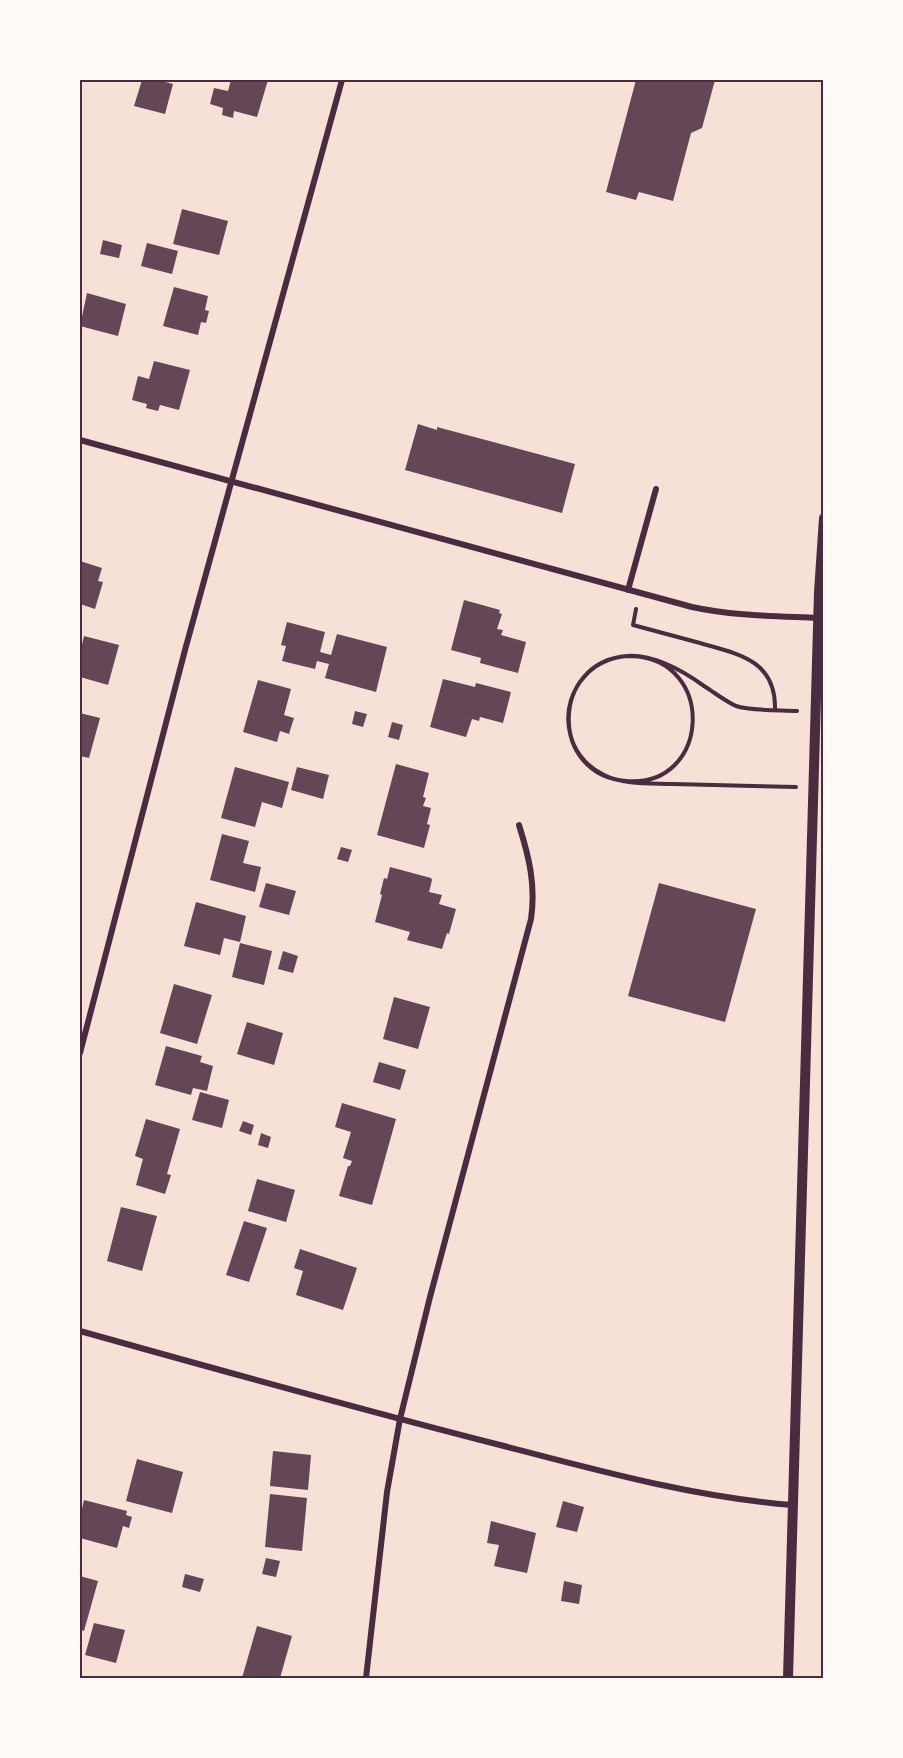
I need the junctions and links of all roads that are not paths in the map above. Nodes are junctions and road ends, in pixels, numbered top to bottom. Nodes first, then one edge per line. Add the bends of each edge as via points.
1 (342, 80) edge
2 (80, 440) edge
3 (231, 481) junction
4 (656, 489) dead end
5 (824, 518) edge
6 (628, 590) junction
7 (818, 618) junction
8 (519, 825) dead end
9 (80, 1053) edge
10 (80, 1331) edge
11 (400, 1419) junction
12 (792, 1505) junction
13 (366, 1678) edge
14 (788, 1678) edge

1 - 3 street
2 - 3 street
3 - 6 street
3 - 9 street
4 - 6 street
5 - 7 street
6 - 7 street via 712,611
7 - 12 street
8 - 11 street via 532,877 529,928
10 - 11 street
11 - 12 street via 660,1485 738,1500
11 - 13 street via 387,1492
12 - 14 street

